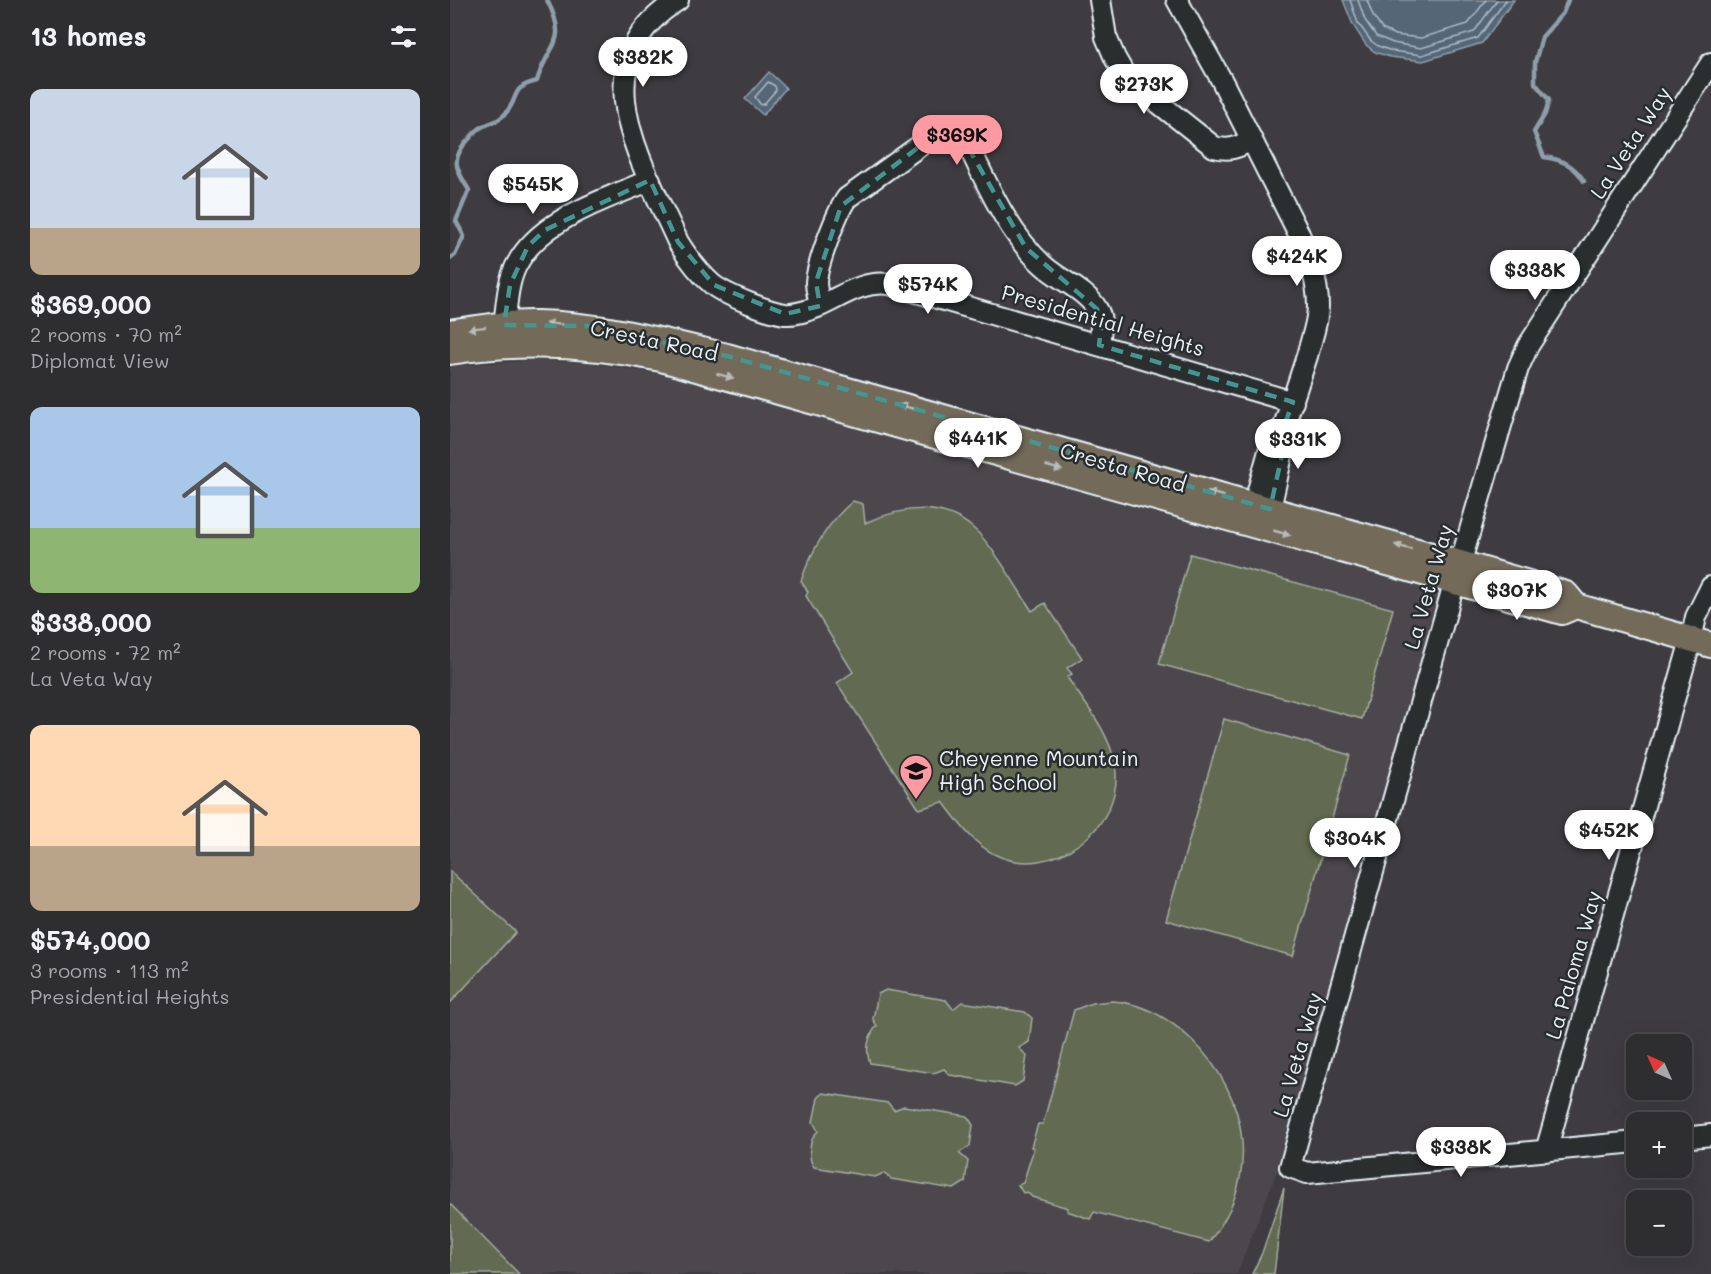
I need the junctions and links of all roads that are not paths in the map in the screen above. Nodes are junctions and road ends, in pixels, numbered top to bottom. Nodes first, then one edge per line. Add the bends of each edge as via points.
1 (678, 0) edge
2 (1100, 0) edge
3 (1177, 0) edge
4 (1711, 63) edge
5 (1251, 141) junction
6 (650, 180) junction
7 (820, 306) junction
8 (504, 325) junction
9 (450, 332) edge
10 (1098, 345) junction
11 (450, 352) edge
12 (1293, 402) junction
13 (1262, 507) junction
14 (1458, 572) junction
15 (1711, 587) edge
16 (1701, 643) edge
17 (1711, 1135) edge
18 (1692, 1137) edge
19 (1626, 1143) edge
20 (1546, 1151) junction

1 - 6 street, Presidential Heights via 650,22 636,42 624,82 628,125
2 - 5 street via 1106,37 1132,82 1214,147 1227,150
3 - 5 street
4 - 14 street, La Veta Way via 1522,357
5 - 12 street via 1308,253 1316,288 1314,333
6 - 7 street, Presidential Heights via 678,242 689,260 714,285 730,295 785,314
6 - 8 street via 544,230 528,246 516,267
7 - 10 street, Presidential Heights via 877,282
7 - 10 street via 816,282 841,206 936,134 958,130 1026,248 1097,309 1102,321
8 -> 9 main road, Cresta Road
13 -> 8 main road, Cresta Road via 696,348 587,326 535,322
10 - 12 street, Presidential Heights
11 -> 14 main road, Cresta Road via 553,346 621,350 660,358
12 - 13 street via 1279,440 1284,446
14 -> 13 main road, Cresta Road
14 - 16 main road, Cresta Road via 1506,587 1566,594 1576,606
14 - 20 street, La Veta Way via 1290,1167 1307,1173
15 - 16 street, La Paloma Way via 1695,616
16 - 20 street, La Paloma Way
17 - 18 street
19 - 20 street

